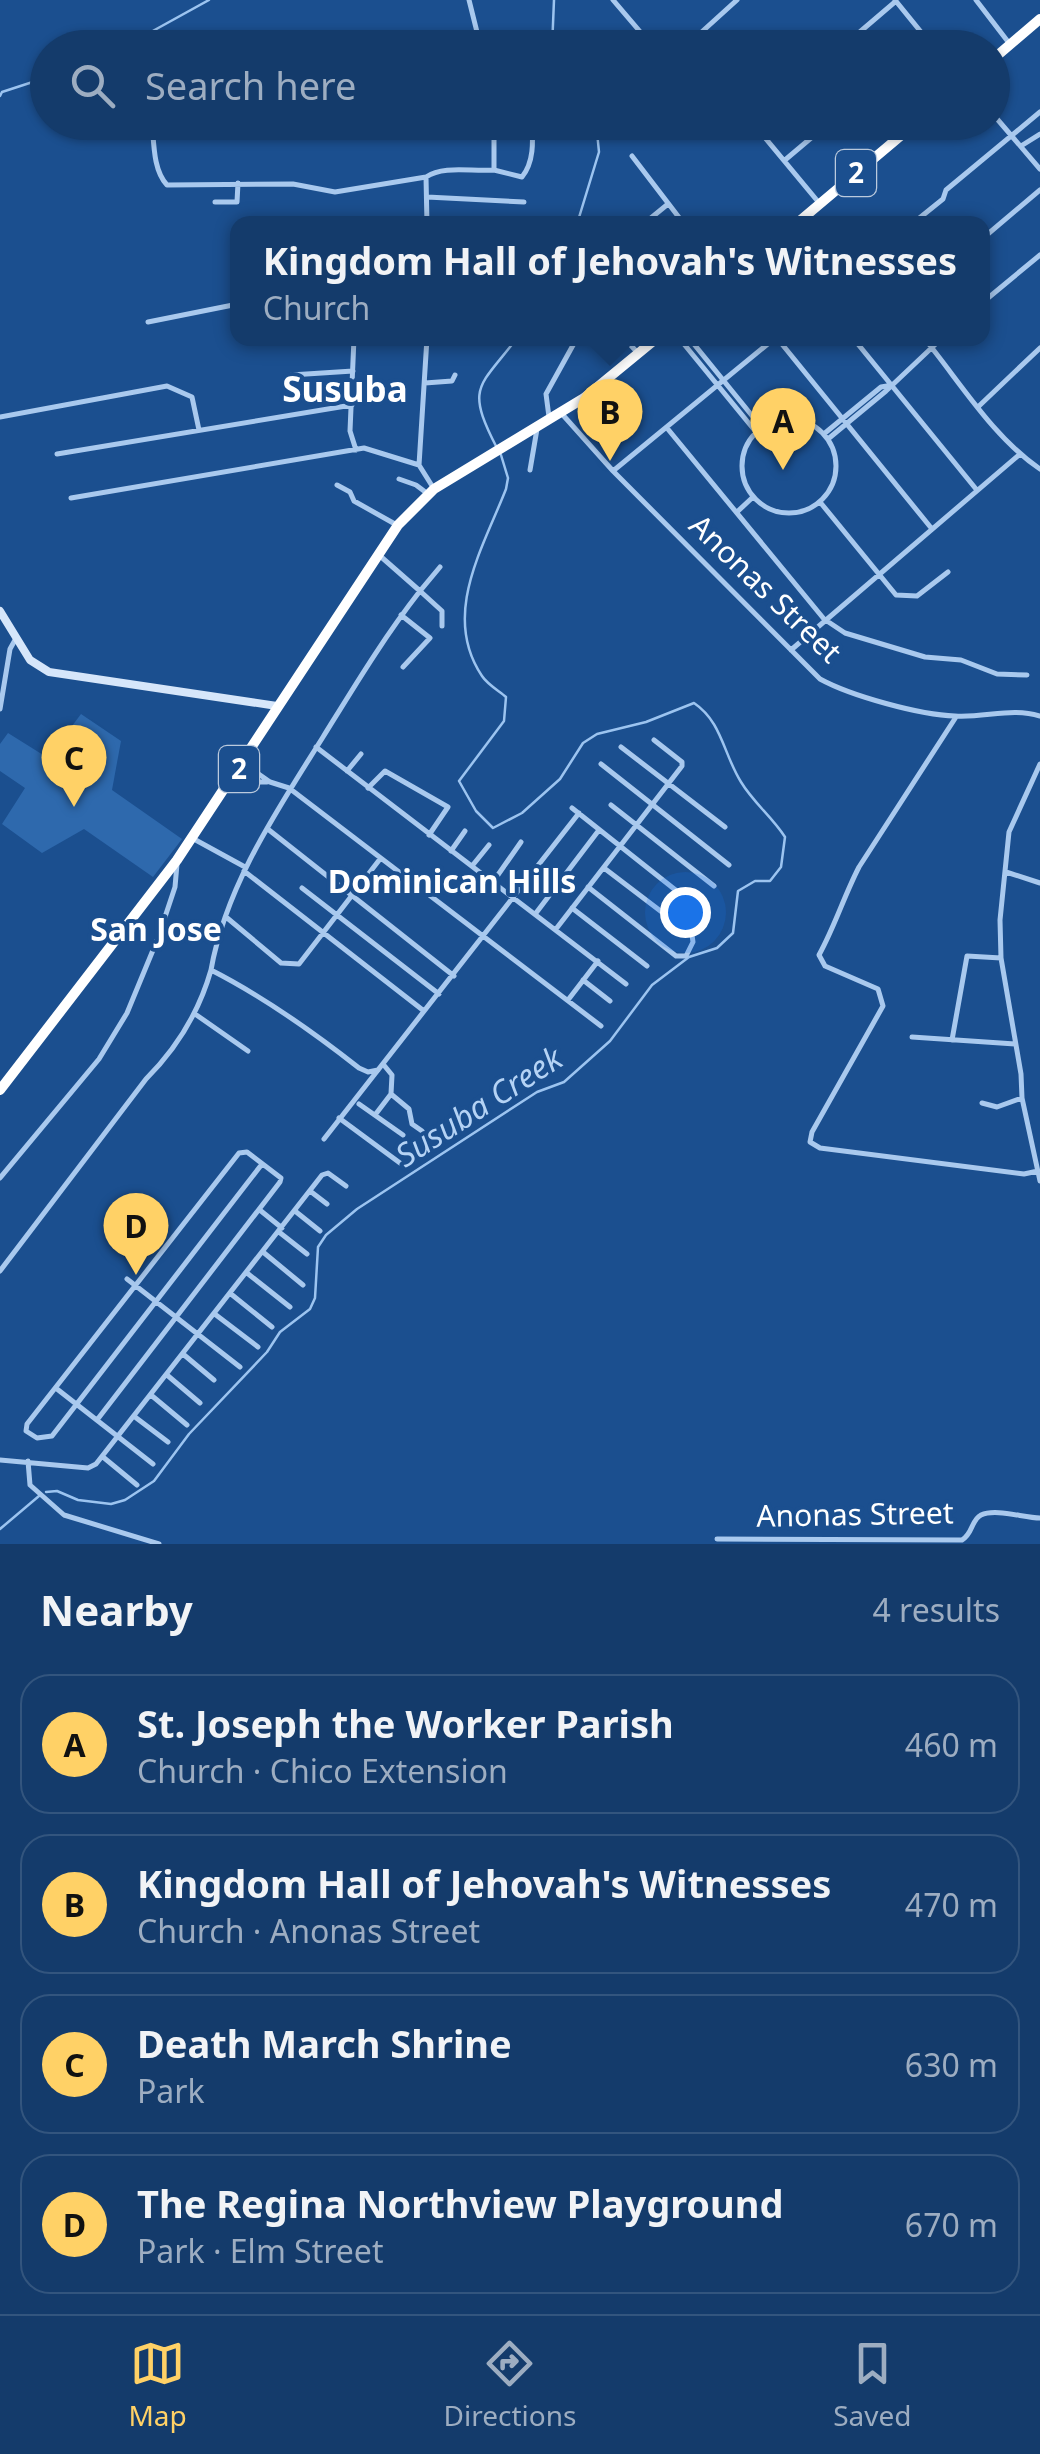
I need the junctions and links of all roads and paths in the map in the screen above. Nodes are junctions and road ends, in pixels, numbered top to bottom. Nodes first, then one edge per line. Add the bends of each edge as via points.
1 (469, 0) edge
2 (613, 0) edge
3 (737, 0) edge
4 (976, 0) edge
5 (896, 1) edge
6 (1040, 19) edge
7 (476, 30) edge
8 (639, 30) edge
9 (704, 30) edge
10 (862, 30) edge
11 (919, 30) edge
12 (999, 30) edge
13 (1011, 45) edge
14 (1040, 112) edge
15 (1010, 133) edge
16 (1040, 134) edge
17 (1013, 136) junction
18 (1010, 138) edge
19 (153, 140) edge
20 (494, 140) edge
21 (533, 140) edge
22 (767, 140) edge
23 (809, 140) edge
24 (896, 140) edge
25 (1008, 140) edge
26 (1022, 146) junction
27 (632, 156) dead end
28 (785, 160) junction
29 (1040, 169) edge
30 (494, 170) junction
31 (426, 177) junction
32 (238, 182) junction
33 (1040, 190) edge
34 (427, 197) junction
35 (215, 202) dead end
36 (524, 202) dead end
37 (668, 204) junction
38 (820, 204) junction
39 (427, 216) edge
40 (653, 216) edge
41 (678, 216) edge
42 (806, 216) edge
43 (922, 216) edge
44 (990, 232) edge
45 (1040, 255) edge
46 (990, 297) edge
47 (230, 306) edge
48 (148, 322) dead end
49 (354, 346) edge
50 (427, 346) edge
51 (573, 346) edge
52 (632, 346) edge
53 (648, 346) edge
54 (687, 346) edge
55 (696, 346) edge
56 (766, 346) edge
57 (783, 346) edge
58 (859, 346) edge
59 (932, 347) joint
60 (1040, 348) edge
61 (639, 354) junction
62 (353, 372) junction
63 (291, 375) dead end
64 (455, 375) dead end
65 (721, 382) junction
66 (425, 383) junction
67 (890, 386) junction
68 (352, 404) junction
69 (978, 406) junction
70 (561, 414) junction
71 (0, 416) edge
72 (550, 420) junction
73 (845, 421) junction
74 (538, 426) junction
75 (667, 428) junction
76 (200, 430) junction
77 (759, 430) junction
78 (826, 436) junction
79 (356, 450) junction
80 (56, 454) dead end
81 (1020, 454) junction
82 (419, 465) junction
83 (1040, 469) edge
84 (530, 470) dead end
85 (613, 471) junction
86 (398, 479) dead end
87 (337, 485) dead end
88 (976, 489) junction
89 (431, 492) junction
90 (752, 496) junction
91 (71, 498) dead end
92 (820, 502) junction
93 (736, 512) junction
94 (398, 525) junction
95 (932, 530) junction
96 (380, 555) junction
97 (440, 567) dead end
98 (948, 572) dead end
99 (879, 574) junction
100 (420, 590) junction
101 (0, 612) edge
102 (401, 616) junction
103 (824, 619) junction
104 (442, 626) dead end
105 (15, 640) junction
106 (791, 650) junction
107 (403, 667) dead end
108 (1026, 674) dead end
109 (277, 706) junction
110 (0, 708) edge
111 (956, 716) junction
112 (1040, 716) edge
113 (654, 740) dead end
114 (621, 747) dead end
115 (316, 748) junction
116 (362, 754) dead end
117 (601, 764) dead end
118 (1040, 764) edge
119 (240, 767) junction
120 (347, 771) junction
121 (1032, 780) junction
122 (668, 783) junction
123 (1040, 783) edge
124 (288, 788) junction
125 (368, 788) junction
126 (652, 804) junction
127 (611, 805) dead end
128 (572, 808) dead end
129 (579, 813) junction
130 (637, 825) junction
131 (725, 827) dead end
132 (268, 830) junction
133 (599, 830) junction
134 (465, 832) dead end
135 (429, 835) junction
136 (192, 838) junction
137 (521, 842) dead end
138 (489, 845) dead end
139 (622, 846) junction
140 (451, 851) junction
141 (380, 859) junction
142 (177, 860) junction
143 (729, 865) dead end
144 (472, 866) junction
145 (604, 868) junction
146 (245, 869) junction
147 (1006, 872) junction
148 (493, 882) junction
149 (1040, 883) edge
150 (714, 886) dead end
151 (302, 888) dead end
152 (588, 888) junction
153 (352, 898) junction
154 (513, 898) junction
155 (572, 908) junction
156 (702, 911) dead end
157 (536, 913) junction
158 (338, 916) junction
159 (226, 917) junction
160 (556, 929) junction
161 (324, 934) junction
162 (484, 937) junction
163 (1002, 958) junction
164 (598, 961) junction
165 (647, 966) dead end
166 (211, 970) junction
167 (454, 976) junction
168 (583, 980) junction
169 (626, 984) dead end
170 (440, 994) junction
171 (568, 1000) junction
172 (610, 1001) dead end
173 (424, 1012) junction
174 (195, 1014) junction
175 (602, 1026) dead end
176 (912, 1037) dead end
177 (952, 1040) junction
178 (1015, 1044) junction
179 (248, 1050) dead end
180 (380, 1067) junction
181 (0, 1090) edge
182 (391, 1094) junction
183 (1022, 1098) junction
184 (982, 1103) dead end
185 (359, 1104) dead end
186 (375, 1116) junction
187 (339, 1118) junction
188 (422, 1132) dead end
189 (403, 1136) dead end
190 (324, 1139) dead end
191 (400, 1163) dead end
192 (262, 1164) junction
193 (1038, 1171) edge
194 (0, 1178) edge
195 (1040, 1181) edge
196 (346, 1186) dead end
197 (310, 1191) junction
198 (327, 1204) dead end
199 (260, 1211) junction
200 (295, 1211) junction
201 (280, 1230) junction
202 (320, 1232) dead end
203 (263, 1252) junction
204 (307, 1254) dead end
205 (0, 1270) edge
206 (247, 1273) junction
207 (127, 1279) dead end
208 (303, 1284) dead end
209 (136, 1286) junction
210 (231, 1294) junction
211 (156, 1302) junction
212 (290, 1307) dead end
213 (216, 1315) junction
214 (176, 1317) junction
215 (272, 1327) dead end
216 (199, 1334) junction
217 (258, 1347) dead end
218 (183, 1354) junction
219 (240, 1366) dead end
220 (167, 1375) junction
221 (214, 1380) dead end
222 (56, 1388) junction
223 (151, 1395) junction
224 (200, 1403) dead end
225 (76, 1404) junction
226 (134, 1418) junction
227 (97, 1420) junction
228 (187, 1425) dead end
229 (118, 1437) junction
230 (168, 1442) dead end
231 (103, 1457) junction
232 (0, 1460) edge
233 (28, 1461) junction
234 (153, 1464) dead end
235 (137, 1485) dead end
236 (1040, 1518) edge
237 (716, 1539) dead end
238 (159, 1544) edge

1 - 7 street
2 - 8 street
3 - 9 street
4 - 12 street
5 - 10 street
5 - 11 street
6 - 13 highway
14 - 17 street
15 - 17 street
16 - 26 street
17 - 18 street
17 - 26 street
19 - 32 street via 164,183
20 - 30 street
21 - 30 street via 522,178
22 - 28 street
23 - 28 street
24 - 38 highway, 2
25 - 43 street
26 - 29 street
27 - 37 street
28 - 38 street
30 - 31 street
31 - 32 street via 335,192
31 - 34 street
32 - 35 street via 237,202
33 - 44 street
34 - 36 street
34 - 39 street
37 - 40 street
37 - 41 street
38 - 42 highway, 2
45 - 46 street
47 - 48 street
49 - 62 street
50 - 66 street
51 - 72 street via 546,394
52 - 61 street
53 - 61 highway, 2
54 - 65 street
55 - 65 street
56 - 65 street
57 - 73 street
58 - 67 street
59 - 67 street
59 - 69 street
60 - 69 street
61 - 70 highway, 2
62 - 63 street
62 - 68 street
64 - 66 street via 452,381
65 - 75 street
65 - 77 street
66 - 82 street
67 - 73 street
67 - 88 street
68 - 76 street
68 - 79 street
69 - 81 street
70 - 72 highway, 2
70 - 85 street, Anonas Street
71 - 76 street via 168,386 192,397
72 - 74 highway, 2
73 - 78 street
73 - 95 street
74 - 84 street
74 - 89 highway, 2
75 - 85 street
75 - 93 street
76 - 80 street
77 - 78 street via 799,420
77 - 90 street via 743,454
78 - 92 street via 835,478
79 - 82 street via 373,448
79 - 91 street
81 - 83 street
81 - 88 street
82 - 89 street
85 - 106 street, Anonas Street
86 - 89 street
87 - 94 street
88 - 95 street
89 - 94 highway, 2
90 - 92 street via 793,513
90 - 93 street
92 - 99 street
93 - 103 street
94 - 96 highway, 2
95 - 99 street
96 - 100 street
96 - 109 highway, 2
97 - 100 street
98 - 99 street via 908,598 896,596
99 - 103 street
100 - 102 street
100 - 104 street via 442,611
101 - 105 street
102 - 107 street via 430,638
102 - 115 street
103 - 106 street
103 - 108 street via 845,634 926,657
105 - 109 street via 49,672
105 - 110 street
106 - 111 street, Anonas Street via 840,690
109 - 119 highway, 2
111 - 112 street, Anonas Street via 1020,710
111 - 193 street via 858,867 819,955 826,966 878,989 883,1006 810,1142 915,1162
113 - 122 street via 682,762
114 - 122 street
115 - 120 street
115 - 124 street
116 - 120 street
117 - 126 street
118 - 121 street
119 - 124 street via 260,782
119 - 136 highway, 2
120 - 125 street
121 - 123 street
121 - 147 street via 1010,832
122 - 126 street
122 - 131 street
124 - 132 street
124 - 141 street
125 - 135 street
125 - 135 street via 385,771 448,806
126 - 130 street
126 - 143 street
127 - 130 street
128 - 129 street
129 - 133 street
129 - 154 street
130 - 139 street
130 - 150 street
132 - 146 street
132 - 153 street
133 - 139 street
133 - 157 street
134 - 140 street
135 - 140 street
136 - 142 highway, 2
136 - 146 street
137 - 148 street
138 - 144 street
139 - 145 street
139 - 156 street
140 - 144 street
141 - 153 street
141 - 162 street
142 - 181 highway, 2
142 - 194 street via 158,938 126,1012 99,1058
144 - 148 street
145 - 152 street
145 - 152 street via 692,935 686,956 676,956
146 - 159 street
146 - 161 street
147 - 149 street
147 - 163 street
148 - 154 street
151 - 158 street
152 - 155 street
153 - 158 street
153 - 167 street
154 - 157 street
154 - 162 street
155 - 160 street
155 - 165 street
157 - 160 street
158 - 161 street
158 - 170 street
159 - 161 street via 290,966 302,962
159 - 166 street
160 - 164 street
161 - 173 street
162 - 167 street
162 - 171 street
163 - 177 street via 967,956
163 - 178 street
164 - 168 street
164 - 169 street
166 - 174 street
166 - 180 street via 286,1012 359,1068
167 - 170 street
168 - 171 street
168 - 172 street
170 - 173 street
171 - 175 street
173 - 180 street
174 - 179 street
174 - 205 street
176 - 177 street
177 - 178 street
178 - 183 street
180 - 182 street via 392,1075
180 - 187 street
182 - 186 street
182 - 188 street
183 - 184 street via 997,1107
183 - 193 street
185 - 186 street
186 - 189 street
187 - 190 street
187 - 191 street
192 - 199 street via 281,1180
192 - 209 street via 239,1153
192 - 211 street
193 - 195 street
196 - 197 street via 325,1173
197 - 198 street
197 - 200 street
199 - 201 street
199 - 214 street
200 - 201 street
200 - 202 street
201 - 203 street
201 - 204 street
203 - 206 street
203 - 208 street
206 - 210 street
206 - 212 street
207 - 209 street
209 - 211 street
209 - 222 street
210 - 213 street
210 - 215 street
211 - 214 street
211 - 225 street
213 - 216 street
213 - 217 street
214 - 216 street
214 - 227 street
216 - 218 street
216 - 219 street
218 - 220 street
218 - 221 street
220 - 223 street
220 - 224 street
222 - 225 street
222 - 225 street via 27,1424 33,1437 49,1438
223 - 226 street
223 - 228 street
225 - 227 street
226 - 229 street
226 - 230 street
227 - 229 street
229 - 231 street
229 - 234 street
231 - 233 street via 88,1468
231 - 235 street
232 - 233 street
233 - 238 street via 30,1484 59,1512
236 - 237 street, Anonas Street via 984,1514 962,1540

